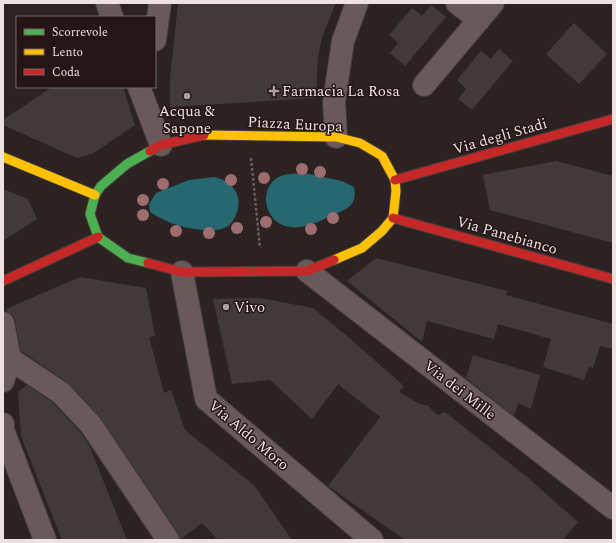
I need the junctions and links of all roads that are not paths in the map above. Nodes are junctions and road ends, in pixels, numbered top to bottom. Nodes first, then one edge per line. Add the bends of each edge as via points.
1 (107, 3) edge
2 (160, 3) edge
3 (357, 3) edge
4 (457, 3) edge
5 (493, 3) edge
6 (112, 16) edge
7 (479, 20) junction
8 (156, 33) edge
9 (424, 85) dead end
10 (139, 88) edge
11 (147, 97) edge
12 (613, 119) edge
13 (336, 137) junction
14 (161, 145) junction
15 (3, 157) edge
16 (395, 180) junction
17 (95, 195) junction
18 (393, 218) junction
19 (98, 237) junction
20 (307, 271) junction
21 (182, 272) junction
22 (613, 279) edge
23 (3, 281) edge
24 (3, 323) edge
25 (10, 359) junction
26 (3, 381) edge
27 (3, 424) edge
28 (613, 508) edge
29 (45, 540) edge
30 (168, 540) edge
31 (372, 540) edge

1 - 6 street
2 - 8 street
3 - 13 street via 343,41 334,102
4 - 7 street
5 - 7 street
7 - 9 street
10 - 11 street
11 - 14 street
12 - 16 street, Via degli Stadi
13 - 14 street, Piazza Europa via 204,135
13 - 16 street, Piazza Europa via 360,143 382,156
14 - 17 street, Piazza Europa via 127,164 101,186
15 - 17 street
16 - 18 street, Piazza Europa
17 - 19 street, Piazza Europa via 90,214
18 - 20 street via 362,248
18 - 22 street, Via Panebianco
19 - 21 street via 128,258
19 - 23 street
20 - 21 street
20 - 28 street, Via dei Mille
21 - 31 street, Via Aldo Moro via 206,398
24 - 25 street
25 - 26 street
25 - 30 street via 61,393 91,425
27 - 29 street via 3,430

